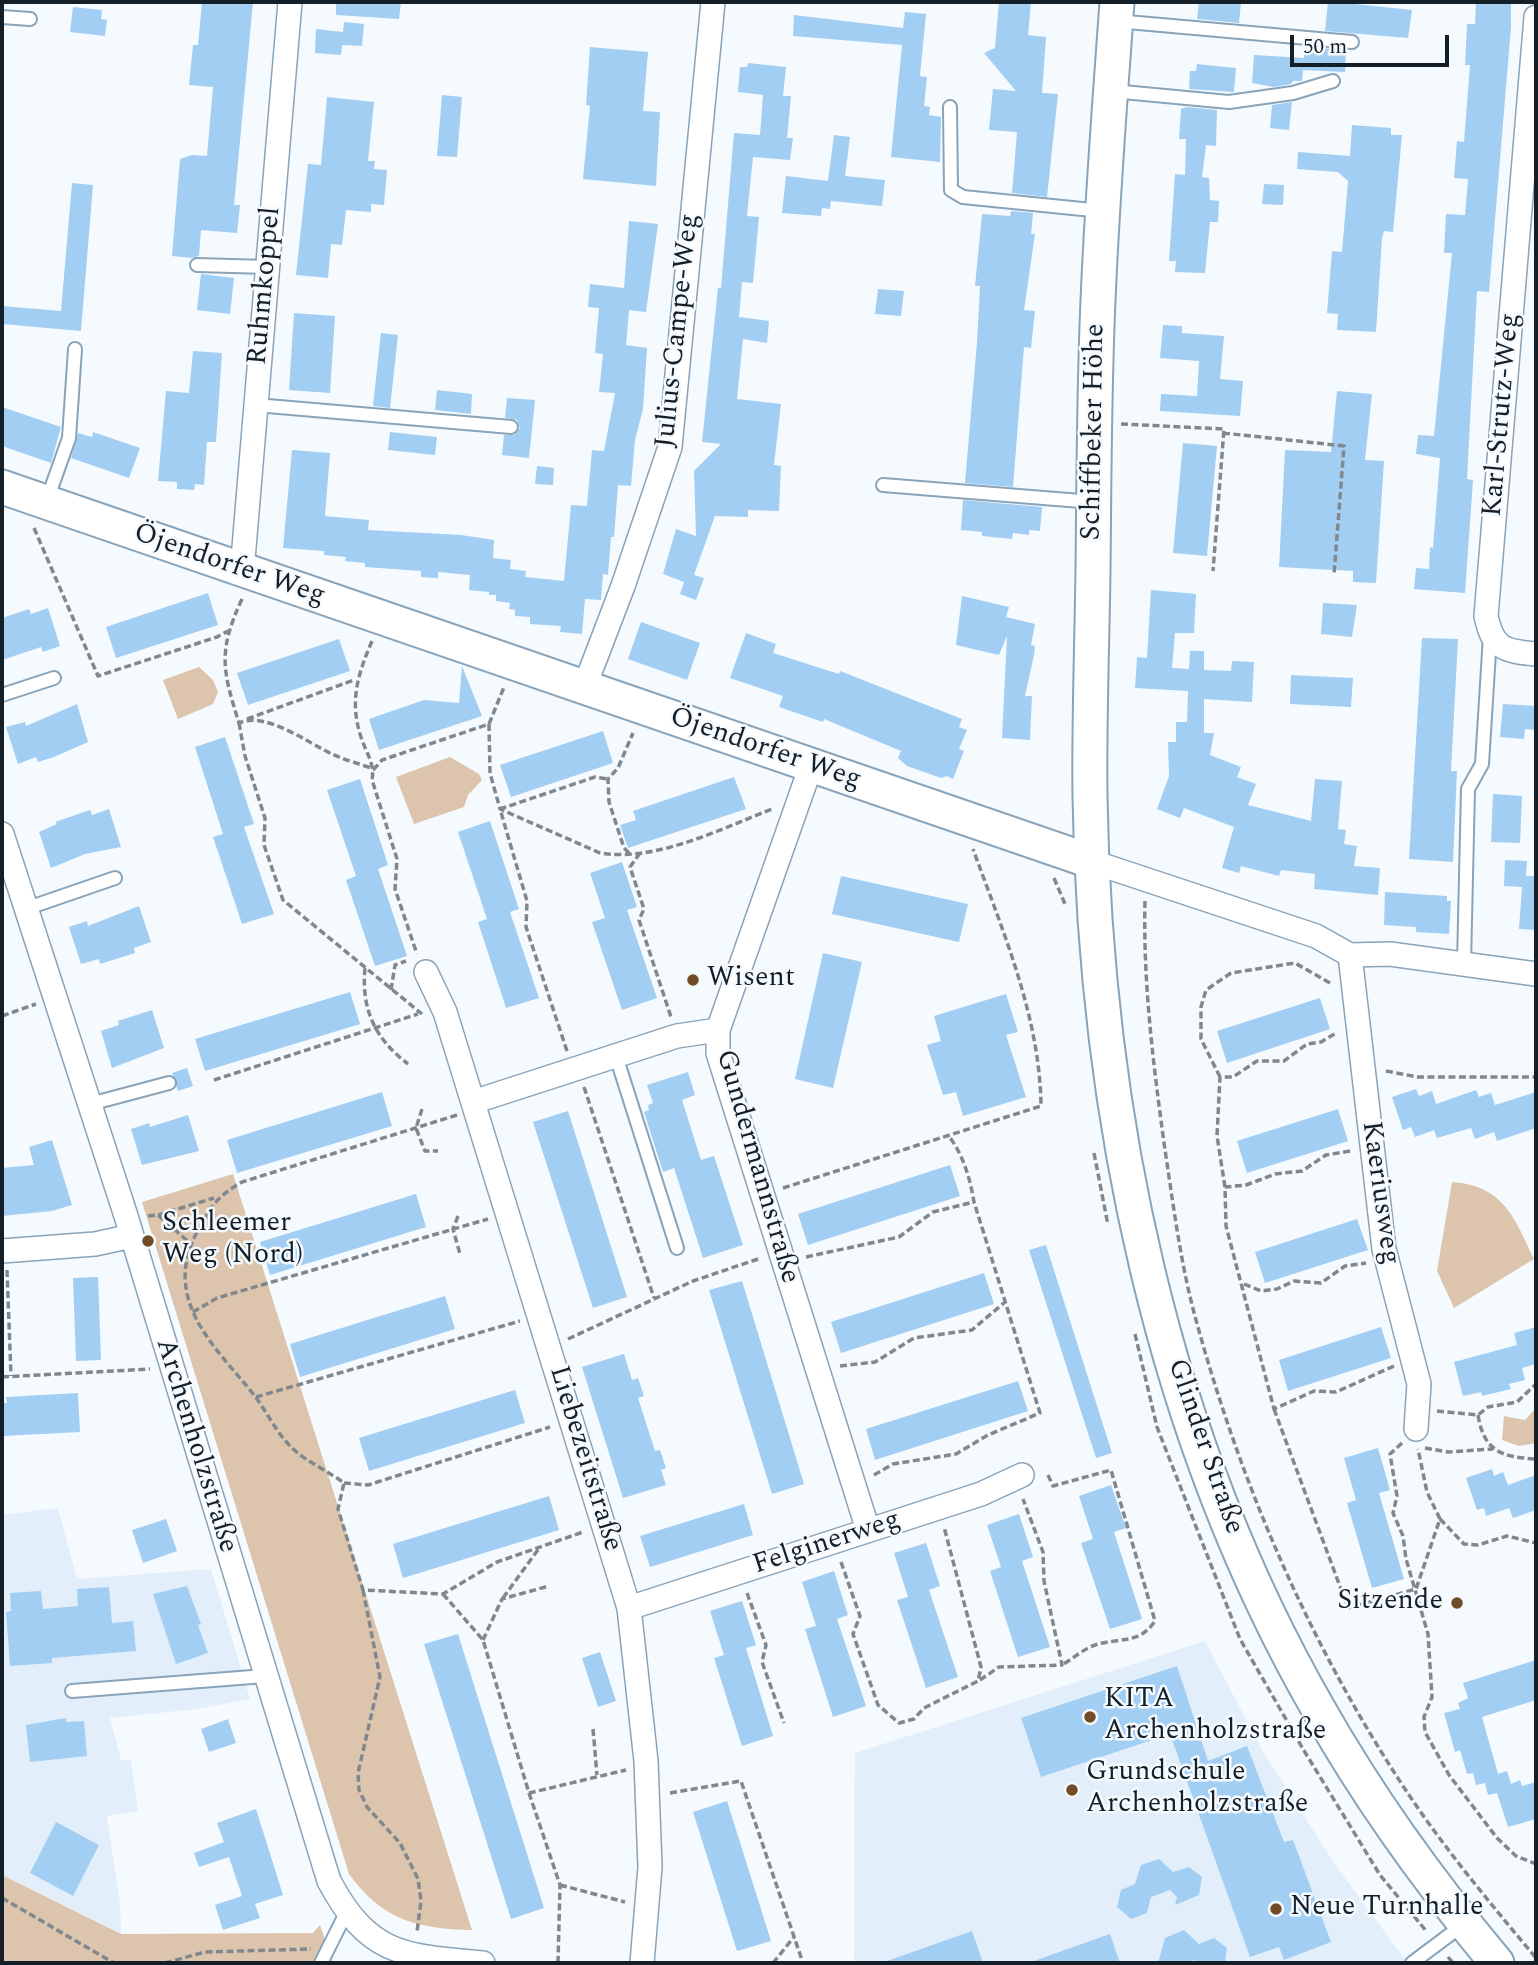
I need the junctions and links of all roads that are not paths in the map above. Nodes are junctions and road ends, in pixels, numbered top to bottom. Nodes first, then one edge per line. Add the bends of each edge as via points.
1 (290, 2) edge
2 (713, 2) edge
3 (1117, 11) edge
4 (2, 17) edge
5 (1536, 17) edge
6 (30, 19) dead end
7 (1352, 42) dead end
8 (1333, 81) dead end
9 (1534, 84) edge
10 (1111, 91) junction
11 (950, 107) dead end
12 (1102, 211) junction
13 (197, 265) dead end
14 (267, 267) junction
15 (75, 349) dead end
16 (256, 405) junction
17 (511, 427) dead end
18 (883, 485) dead end
19 (2, 487) edge
20 (40, 501) junction
21 (1094, 502) junction
22 (247, 572) junction
23 (1490, 636) junction
24 (1536, 653) edge
25 (54, 677) dead end
26 (584, 688) junction
27 (2, 695) edge
28 (811, 766) junction
29 (2, 834) edge
30 (1093, 862) junction
31 (115, 878) dead end
32 (25, 909) junction
33 (1350, 955) junction
34 (1464, 964) junction
35 (426, 972) dead end
36 (1536, 974) edge
37 (718, 1030) junction
38 (616, 1056) junction
39 (169, 1083) dead end
40 (90, 1104) junction
41 (474, 1106) junction
42 (129, 1226) junction
43 (677, 1248) dead end
44 (4, 1251) edge
45 (1417, 1428) road end
46 (1019, 1476) road end
47 (869, 1531) junction
48 (629, 1608) junction
49 (265, 1676) junction
50 (72, 1691) dead end
51 (346, 1913) junction
52 (1464, 1923) junction
53 (321, 1963) edge
54 (483, 1963) edge
55 (642, 1963) edge
56 (1412, 1963) edge
57 (1497, 1963) edge

1 - 14 street, Ruhmkoppel
2 - 26 street, Julius-Campe-Weg via 670,447
3 - 7 lane
3 - 10 main road, Schiffbeker Höhe
4 - 6 lane
5 - 9 street, Karl-Strutz-Weg
8 - 10 lane via 1293,93 1229,102
9 - 23 street, Karl-Strutz-Weg via 1486,616
10 - 12 main road, Schiffbeker Höhe
11 - 12 lane via 951,190 963,197
12 - 21 main road, Schiffbeker Höhe
13 - 14 lane
14 - 16 street, Ruhmkoppel
15 - 20 lane via 69,438
16 - 17 lane
16 - 22 street, Ruhmkoppel
18 - 21 lane
19 - 20 main road, Öjendorfer Weg
20 - 22 main road, Öjendorfer Weg
21 - 30 main road, Schiffbeker Höhe
22 - 26 main road, Öjendorfer Weg
23 - 24 street via 1503,649
23 - 34 lane via 1482,764 1468,789
25 - 27 lane
26 - 28 main road, Öjendorfer Weg
28 - 30 main road, Öjendorfer Weg
28 - 37 street, Gundermannstraße
29 - 32 street, Archenholzstraße
30 - 33 street, Öjendorfer Weg via 1316,936
30 - 52 main road, Glinder Straße via 1106,1028 1127,1171 1147,1265 1209,1473 1250,1573 1316,1706 1394,1831
31 - 32 lane
32 - 40 street, Archenholzstraße
33 - 34 street via 1390,954
33 - 45 street, Kaeriusweg via 1386,1259 1419,1384
34 - 36 street
35 - 41 street, Liebezeitstraße
37 - 38 street via 677,1036
37 - 47 street, Gundermannstraße via 718,1053 729,1094
38 - 41 street
38 - 43 lane
39 - 40 lane
40 - 42 street, Archenholzstraße
41 - 48 street, Liebezeitstraße
42 - 44 street via 95,1244
42 - 49 street, Archenholzstraße
46 - 47 street, Felginerweg via 981,1494
47 - 48 street, Felginerweg
48 - 55 street, Liebezeitstraße via 646,1767 650,1867
49 - 50 lane
49 - 51 street, Archenholzstraße via 329,1881
51 - 53 lane
51 - 54 street, Archenholzstraße via 390,1947 416,1957
52 - 56 lane
52 - 57 main road, Glinder Straße

